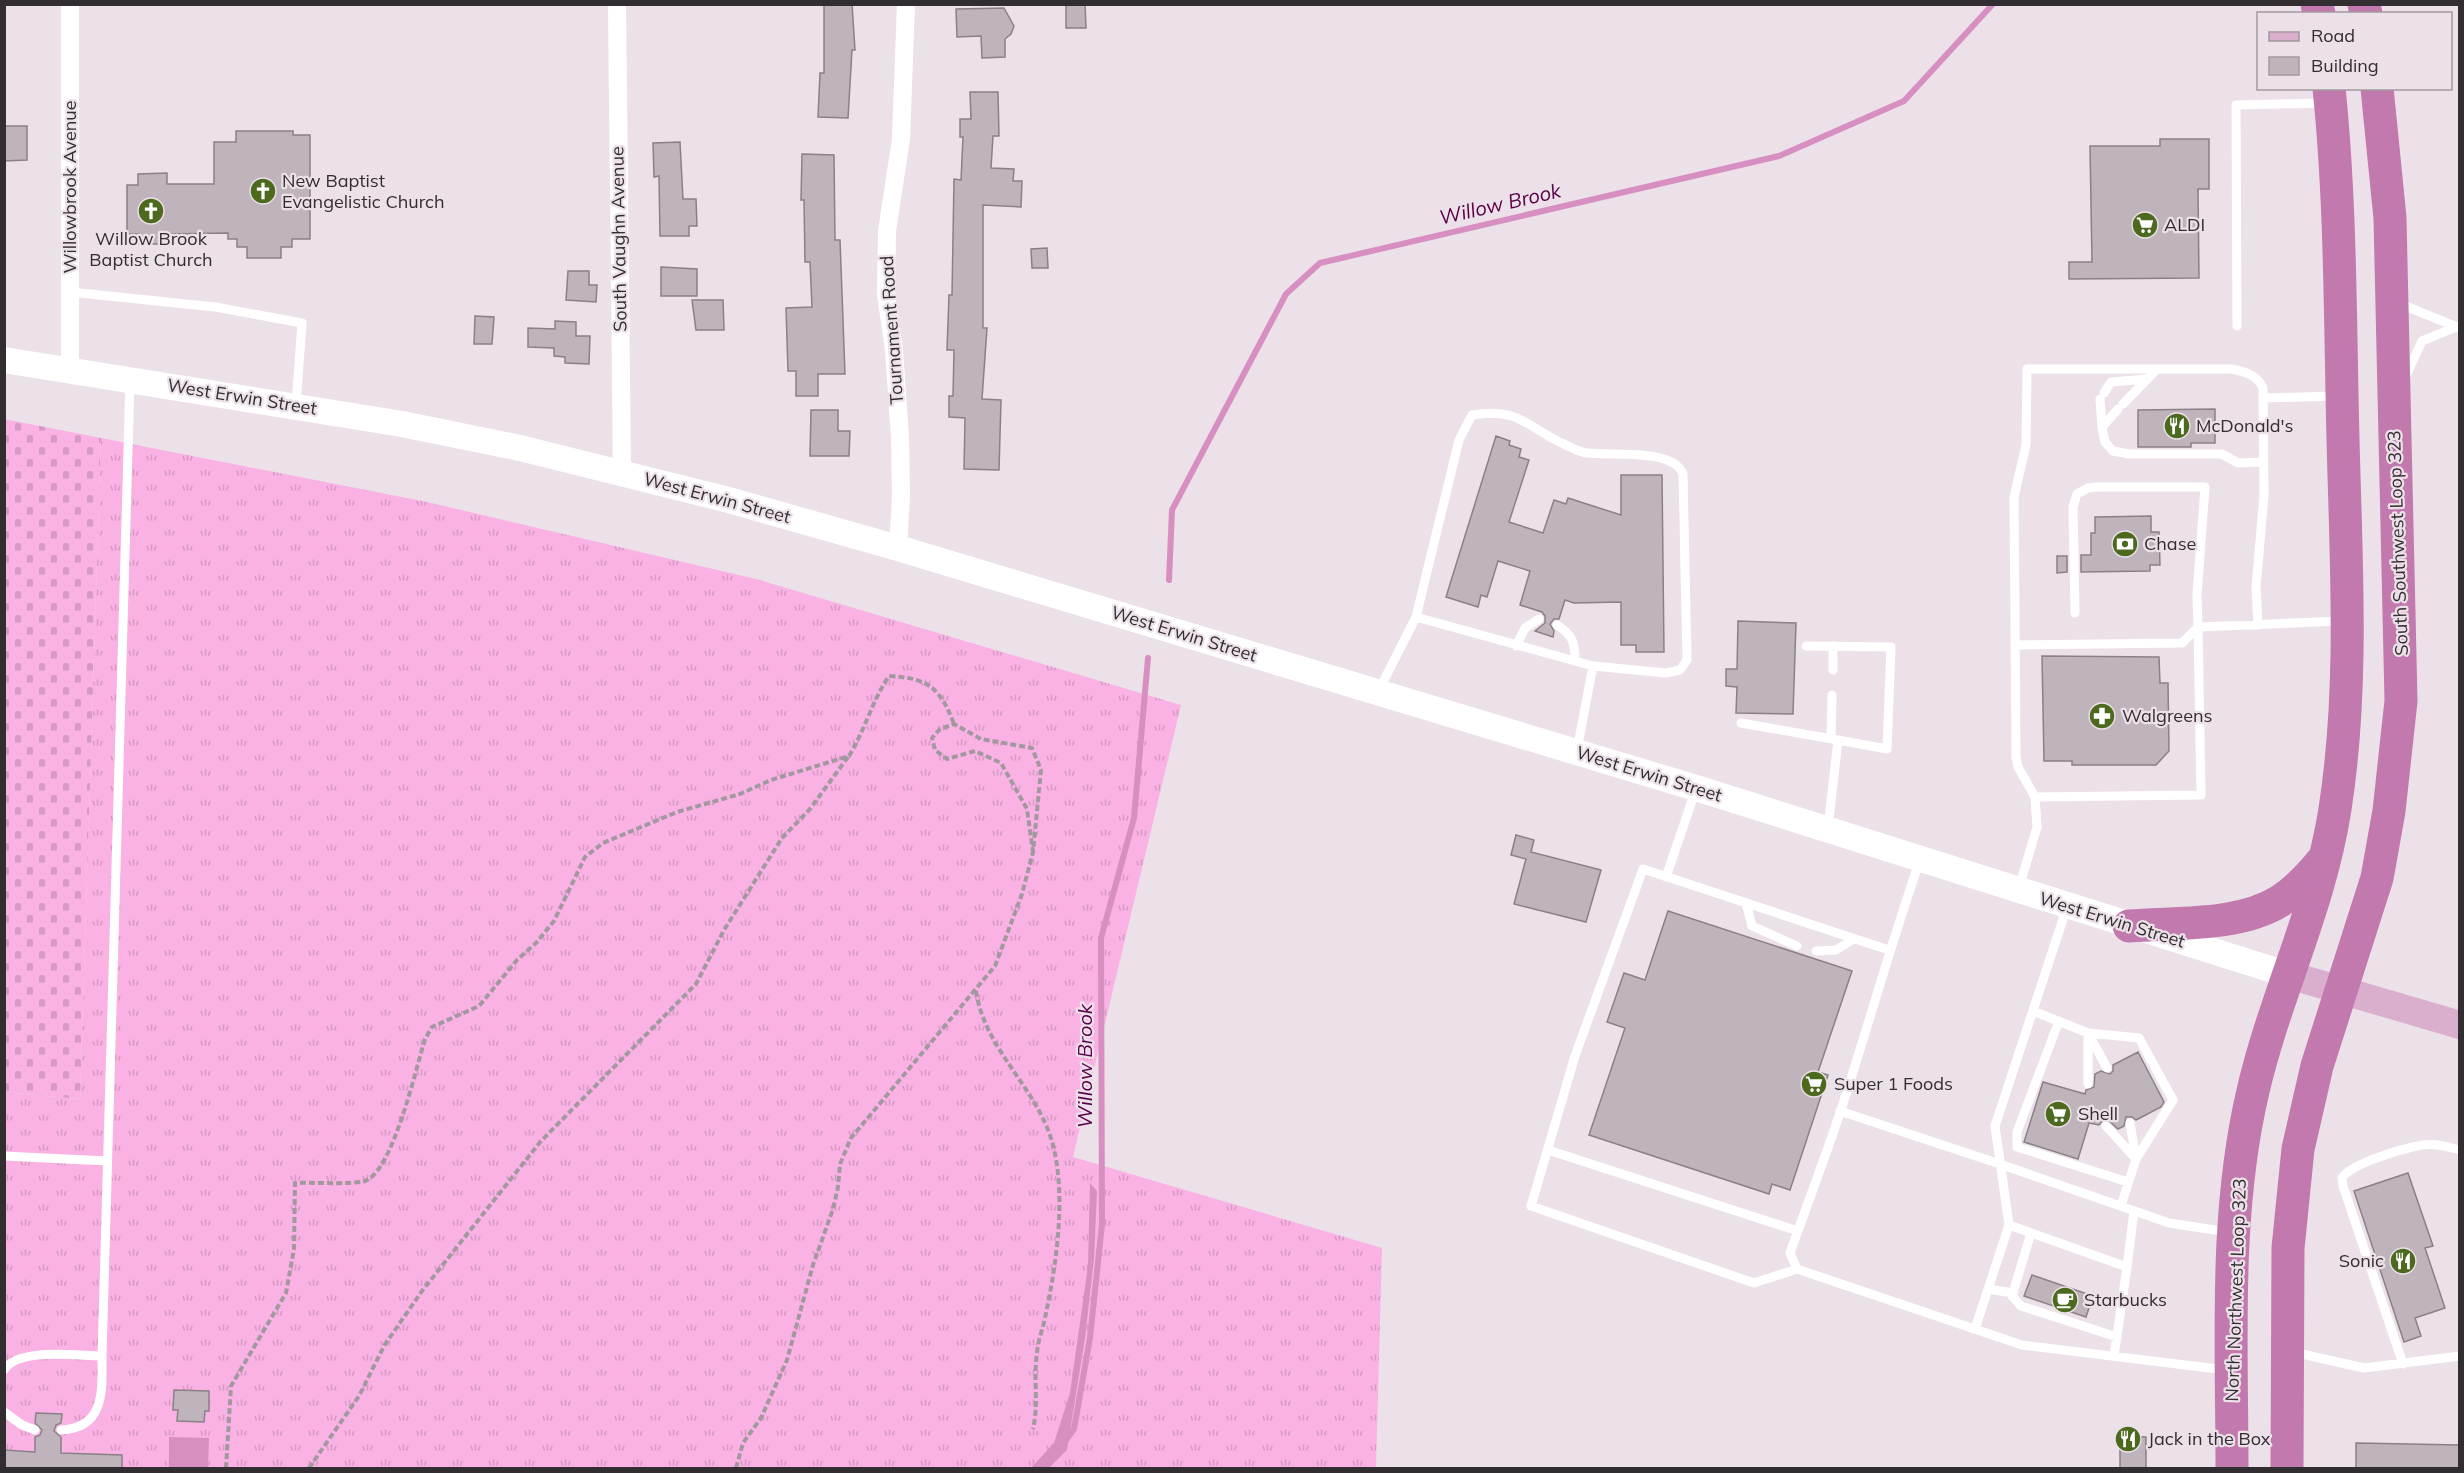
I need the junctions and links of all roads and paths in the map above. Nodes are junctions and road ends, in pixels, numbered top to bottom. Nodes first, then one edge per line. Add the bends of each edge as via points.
1 (70, 4) edge
2 (617, 4) edge
3 (906, 4) edge
4 (2377, 90) edge
5 (2329, 96) edge
6 (70, 292) junction
7 (2391, 297) junction
8 (2237, 326) dead end
9 (2458, 327) edge
10 (4, 360) edge
11 (70, 369) junction
12 (2157, 369) junction
13 (130, 378) junction
14 (2147, 379) junction
15 (2342, 396) junction
16 (2264, 399) junction
17 (296, 405) junction
18 (2394, 405) junction
19 (2102, 427) junction
20 (2264, 462) junction
21 (622, 473) junction
22 (898, 548) junction
23 (2075, 613) dead end
24 (1416, 617) junction
25 (1539, 619) dead end
26 (2347, 621) junction
27 (1557, 625) dead end
28 (2258, 625) junction
29 (2198, 627) junction
30 (2015, 645) junction
31 (1516, 646) junction
32 (1806, 646) dead end
33 (1833, 646) junction
34 (1575, 661) junction
35 (1593, 666) junction
36 (1833, 670) dead end
37 (1378, 692) junction
38 (1832, 695) dead end
39 (1741, 723) dead end
40 (954, 724) junction
41 (1834, 740) junction
42 (1576, 752) junction
43 (849, 756) junction
44 (1696, 788) junction
45 (2036, 797) junction
46 (1828, 831) junction
47 (1033, 852) junction
48 (2327, 857) junction
49 (1921, 858) junction
50 (1666, 878) junction
51 (2018, 891) junction
52 (1746, 903) junction
53 (2067, 907) junction
54 (2129, 926) junction
55 (1852, 940) junction
56 (1797, 946) dead end
57 (1889, 950) junction
58 (1816, 951) dead end
59 (2289, 975) junction
60 (976, 991) junction
61 (2342, 991) junction
62 (2033, 1011) junction
63 (2059, 1021) junction
64 (2460, 1024) edge
65 (2088, 1033) junction
66 (2107, 1068) dead end
67 (2088, 1084) dead end
68 (1840, 1111) junction
69 (2130, 1123) dead end
70 (2106, 1126) dead end
71 (1548, 1150) junction
72 (2460, 1150) edge
73 (4, 1156) edge
74 (2136, 1159) junction
75 (107, 1161) junction
76 (2000, 1164) junction
77 (2128, 1182) junction
78 (2121, 1206) junction
79 (2134, 1211) junction
80 (2008, 1225) junction
81 (1798, 1231) junction
82 (2031, 1233) junction
83 (2234, 1233) junction
84 (2127, 1267) junction
85 (1797, 1269) junction
86 (1988, 1289) junction
87 (2013, 1293) junction
88 (1975, 1329) junction
89 (2117, 1337) junction
90 (2286, 1350) junction
91 (102, 1356) junction
92 (2114, 1356) junction
93 (2460, 1356) edge
94 (2403, 1364) junction
95 (4, 1370) edge
96 (2232, 1371) junction
97 (4, 1412) edge
98 (1034, 1429) dead end
99 (35, 1430) dead end
100 (61, 1430) dead end
101 (226, 1468) edge
102 (309, 1468) edge
103 (736, 1468) edge
104 (2232, 1468) edge
105 (2287, 1468) edge

1 - 6 street, Willowbrook Avenue
2 - 21 street, South Vaughn Avenue
3 - 22 street, Tournament Road via 901,139 886,242 886,294 900,438
4 - 7 highway, South Southwest Loop 323 via 2390,218
5 - 8 lane via 2236,105
5 - 15 highway via 2336,181
6 - 11 street, Willowbrook Avenue
6 - 17 lane via 215,307 302,323
7 - 9 lane via 2409,310
7 - 18 highway, South Southwest Loop 323
9 - 18 lane via 2422,341
10 - 11 main road, West Erwin Street
11 - 13 main road, West Erwin Street
12 - 14 lane
12 - 16 lane via 2245,371 2260,381
12 - 30 lane via 2026,369 2026,445 2014,497
13 - 17 main road, West Erwin Street
13 - 75 lane
14 - 19 lane
14 - 19 lane via 2111,382 2102,396
15 - 16 lane
15 - 26 highway
16 - 20 lane
17 - 21 main road, West Erwin Street via 444,432
18 - 61 highway, South Southwest Loop 323 via 2401,701 2377,878
19 - 20 lane via 2108,447 2120,453 2222,454 2238,463
20 - 28 lane via 2256,588
21 - 22 main road, West Erwin Street
22 - 37 main road, West Erwin Street
23 - 29 lane via 2073,507 2077,494 2098,487 2205,487
24 - 31 lane
24 - 35 lane via 1465,426 1472,415 1508,413 1585,453 1666,458 1680,466 1683,474 1687,660 1680,670 1666,673
24 - 37 lane
25 - 31 lane via 1525,628
26 - 28 lane
26 - 48 highway via 2344,740
27 - 34 lane via 1569,632 1575,643
28 - 29 lane
29 - 30 lane via 2182,643
29 - 45 lane via 2201,795
30 - 45 lane via 2016,757
31 - 34 lane
32 - 33 lane
33 - 36 lane
33 - 41 lane via 1892,647 1887,749
34 - 35 lane
35 - 42 lane
37 - 42 main road, West Erwin Street
38 - 41 lane
39 - 41 lane
40 - 43 path via 934,689 915,677 889,676 875,697
40 - 47 path via 981,738 1032,748 1041,770
40 - 47 path via 940,729 932,738 935,750 947,759 975,751 1001,763 1027,809
41 - 46 lane
42 - 44 main road, West Erwin Street
43 - 101 path via 677,812 603,843 585,857 554,921 479,1006 432,1027 396,1134 376,1174 363,1181 295,1184 294,1250 286,1293 231,1386
43 - 102 path via 810,809 782,838 724,930 696,984 542,1141 422,1291 384,1346 359,1396
44 - 46 main road, West Erwin Street
44 - 50 lane
45 - 51 lane via 2037,827
46 - 49 main road, West Erwin Street
47 - 60 path via 995,966
48 - 54 highway via 2291,894 2260,911 2222,919
48 - 59 highway
49 - 51 main road, West Erwin Street
49 - 57 lane
50 - 52 lane
50 - 71 lane via 1643,868 1575,1056
51 - 53 main road, West Erwin Street
52 - 55 lane
52 - 56 lane via 1752,926
53 - 54 main road, West Erwin Street
53 - 62 lane
54 - 59 main road, West Erwin Street
55 - 57 lane
55 - 58 lane via 1836,950
57 - 68 lane
59 - 61 main road, West Erwin Street
59 - 83 highway, North Northwest Loop 323 via 2250,1103
60 - 98 path via 984,1025 1034,1104 1053,1145 1060,1210 1037,1350 1034,1378 1038,1408
60 - 103 path via 851,1138 840,1164 833,1209 813,1265 788,1360 761,1418 743,1443
61 - 64 main road, West Erwin Street
61 - 90 highway via 2316,1066 2298,1149 2288,1248
62 - 63 lane
62 - 76 lane via 1995,1126
63 - 65 lane
63 - 77 lane via 2017,1132 2017,1147
65 - 66 lane
65 - 67 lane
65 - 74 lane via 2139,1038 2173,1100
68 - 76 lane
68 - 81 lane
69 - 74 lane
70 - 74 lane
71 - 81 lane
71 - 85 lane via 1531,1206 1754,1284
72 - 94 lane via 2441,1144 2423,1145 2353,1167 2342,1178
73 - 75 lane
74 - 77 lane
75 - 91 lane
76 - 78 lane
76 - 80 lane
77 - 78 lane
78 - 79 lane
79 - 83 lane via 2169,1223
79 - 84 lane
80 - 82 lane
80 - 86 lane
81 - 85 lane via 1790,1253
82 - 84 lane
82 - 87 lane
83 - 96 highway, North Northwest Loop 323
84 - 89 lane
85 - 88 lane
86 - 87 lane
86 - 88 lane
87 - 89 lane via 2021,1306
88 - 92 lane via 2022,1345
89 - 92 lane
90 - 94 lane via 2364,1368
90 - 105 highway
91 - 95 lane via 24,1356
91 - 100 lane via 102,1395 98,1407 84,1424
92 - 96 lane
93 - 94 lane
96 - 104 highway, North Northwest Loop 323
97 - 99 lane

